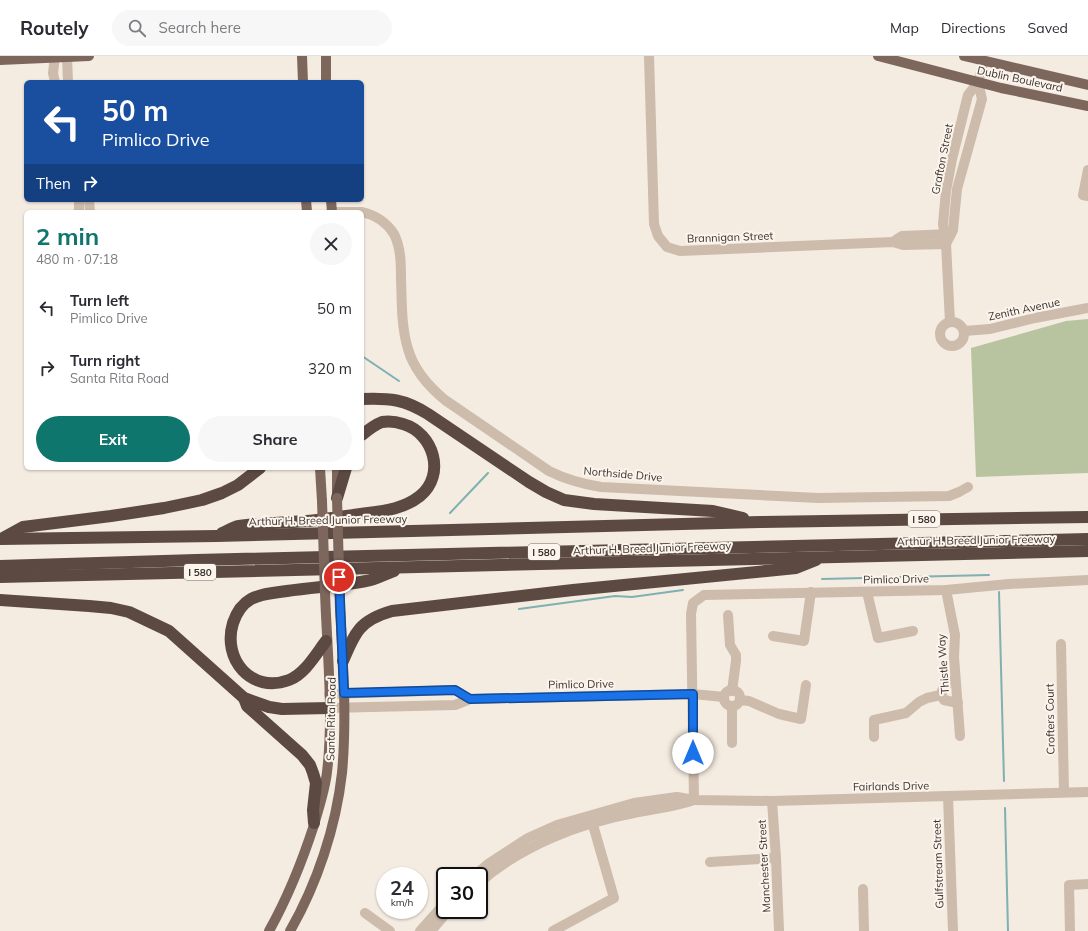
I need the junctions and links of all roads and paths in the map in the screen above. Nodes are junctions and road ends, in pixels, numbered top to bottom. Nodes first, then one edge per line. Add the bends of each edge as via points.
1 (55, 56) edge
2 (67, 56) edge
3 (89, 56) edge
4 (302, 56) edge
5 (326, 56) edge
6 (649, 56) edge
7 (878, 56) edge
8 (964, 56) edge
9 (0, 60) edge
10 (984, 61) junction
11 (54, 80) edge
12 (68, 80) edge
13 (303, 80) edge
14 (326, 80) edge
15 (978, 82) junction
16 (1088, 85) edge
17 (1088, 106) edge
18 (1088, 170) edge
19 (1085, 196) edge
20 (364, 213) edge
21 (947, 238) junction
22 (1088, 308) edge
23 (950, 322) junction
24 (964, 331) junction
25 (364, 399) edge
26 (364, 433) edge
27 (257, 470) edge
28 (320, 470) edge
29 (337, 470) edge
30 (345, 470) edge
31 (968, 486) dead end
32 (337, 498) junction
33 (1088, 517) edge
34 (760, 522) junction
35 (218, 536) junction
36 (0, 539) edge
37 (1088, 539) edge
38 (1088, 551) edge
39 (826, 557) junction
40 (0, 566) edge
41 (401, 568) junction
42 (0, 577) edge
43 (1088, 580) edge
44 (946, 590) junction
45 (811, 592) junction
46 (867, 592) junction
47 (0, 600) edge
48 (728, 615) dead end
49 (913, 631) dead end
50 (773, 636) dead end
51 (326, 641) junction
52 (1061, 644) dead end
53 (343, 661) junction
54 (955, 679) junction
55 (806, 685) dead end
56 (344, 693) junction
57 (329, 694) junction
58 (693, 694) junction
59 (728, 694) junction
60 (941, 695) junction
61 (244, 698) junction
62 (470, 699) junction
63 (736, 703) junction
64 (958, 703) junction
65 (329, 708) junction
66 (344, 708) junction
67 (960, 736) dead end
68 (874, 737) dead end
69 (732, 743) dead end
70 (1064, 792) junction
71 (1088, 792) edge
72 (948, 796) junction
73 (694, 800) junction
74 (772, 800) junction
75 (592, 819) junction
76 (314, 823) junction
77 (776, 858) junction
78 (710, 862) dead end
79 (484, 867) edge
80 (488, 875) edge
81 (1088, 884) edge
82 (863, 889) dead end
83 (365, 913) dead end
84 (436, 913) edge
85 (441, 919) edge
86 (269, 931) edge
87 (290, 931) edge
88 (390, 931) edge
89 (420, 931) edge
90 (431, 931) edge
91 (554, 931) edge
92 (778, 931) edge
93 (864, 931) edge
94 (952, 931) edge
95 (1070, 931) edge

1 - 2 main road
1 - 9 main road
1 - 11 street
2 - 3 main road
2 - 12 street
4 - 13 main road
5 - 14 main road
6 - 21 street, Brannigan Street via 654,224 658,236 667,247 680,251 892,242 903,245
7 - 15 main road, Dublin Boulevard
8 - 10 main road, Dublin Boulevard
10 - 15 street, Grafton Street
10 - 16 main road, Dublin Boulevard
15 - 17 main road, Dublin Boulevard
15 - 21 street, Grafton Street via 982,99 957,189 952,230
15 - 21 street, Grafton Street via 968,95 952,159 943,224
18 - 19 street
20 - 31 street, Northside Drive via 386,224 398,247 404,335 408,350 422,378 445,400 549,471 582,484 601,487 818,498 949,496
21 - 23 street, Grafton Street
22 - 24 street, Zenith Avenue via 990,329
23 - 24 street via 956,322
23 - 24 street via 940,331 941,338 946,344 953,346 961,342
25 - 34 highway via 384,398 413,405 529,482 564,500 713,511
26 - 35 highway via 383,422 395,422 409,426 426,440 434,458 434,470 421,495 405,506 385,511 318,520 237,526
27 - 36 highway via 222,494 202,500 164,508 23,527
28 - 51 main road, Santa Rita Road, bridge
29 - 32 main road, Santa Rita Road
30 - 32 highway
32 - 53 main road, Santa Rita Road, bridge
33 - 34 highway, Arthur H. Breed Junior Freeway / I 580
34 - 35 highway, Arthur H. Breed Junior Freeway / I 580
35 - 36 highway, Arthur H. Breed Junior Freeway / I 580
37 - 40 highway, I 580
38 - 39 highway, Arthur H. Breed Junior Freeway / I 580
39 - 41 highway, Arthur H. Breed Junior Freeway / I 580
39 - 53 highway via 796,568 566,590 392,611 376,615 361,627 352,639
41 - 42 highway, Arthur H. Breed Junior Freeway / I 580
41 - 51 highway via 367,581 267,594 251,599 240,608 235,618 230,643 238,665 246,674 257,680 276,683 297,676
43 - 44 street, Pimlico Drive
44 - 46 street, Pimlico Drive
44 - 54 street, Thistle Way via 955,635
45 - 46 street, Pimlico Drive
45 - 50 street via 804,641
45 - 58 street, Pimlico Drive via 704,595 693,602
46 - 49 street via 878,638
47 - 61 highway via 111,608 129,612 168,631
48 - 59 street via 730,645 736,655 736,661
51 - 57 main road, Santa Rita Road
52 - 70 street, Crofters Court
53 - 56 main road, Santa Rita Road
54 - 60 street via 946,684
54 - 64 street, Thistle Way
55 - 63 street via 801,719 779,714 749,701
56 - 57 street, Pimlico Drive
56 - 62 street, Pimlico Drive via 455,690
56 - 66 main road, Santa Rita Road
57 - 65 main road, Santa Rita Road
58 - 59 street, Pimlico Drive
58 - 62 street, Pimlico Drive
58 - 73 street
59 - 63 street via 726,703
59 - 63 street via 739,695
60 - 64 street via 944,700
60 - 68 street via 927,698 906,712 874,720
61 - 65 highway via 282,709
61 - 76 highway via 247,706 310,765 316,783
62 - 66 street, Pimlico Drive via 455,705
63 - 69 street
64 - 67 street, Thistle Way
65 - 66 street, Pimlico Drive
65 - 76 main road, Santa Rita Road via 327,772
66 - 87 main road, Santa Rita Road via 341,775 330,833 310,891
70 - 71 street, Fairlands Drive
70 - 72 street, Fairlands Drive
72 - 74 street, Fairlands Drive
72 - 94 street, Gulfstream Street
73 - 74 street, Fairlands Drive
73 - 75 street, Fairlands Drive via 677,797 641,802
74 - 77 street, Manchester Street
75 - 79 street, Fairlands Drive via 557,825 528,838
75 - 80 street, Fairlands Drive via 534,846
75 - 91 street via 614,898
76 - 86 main road, Santa Rita Road via 294,882
77 - 78 street
77 - 92 street, Manchester Street
81 - 95 street via 1069,885
82 - 93 street
83 - 88 street
84 - 89 street
85 - 90 street

